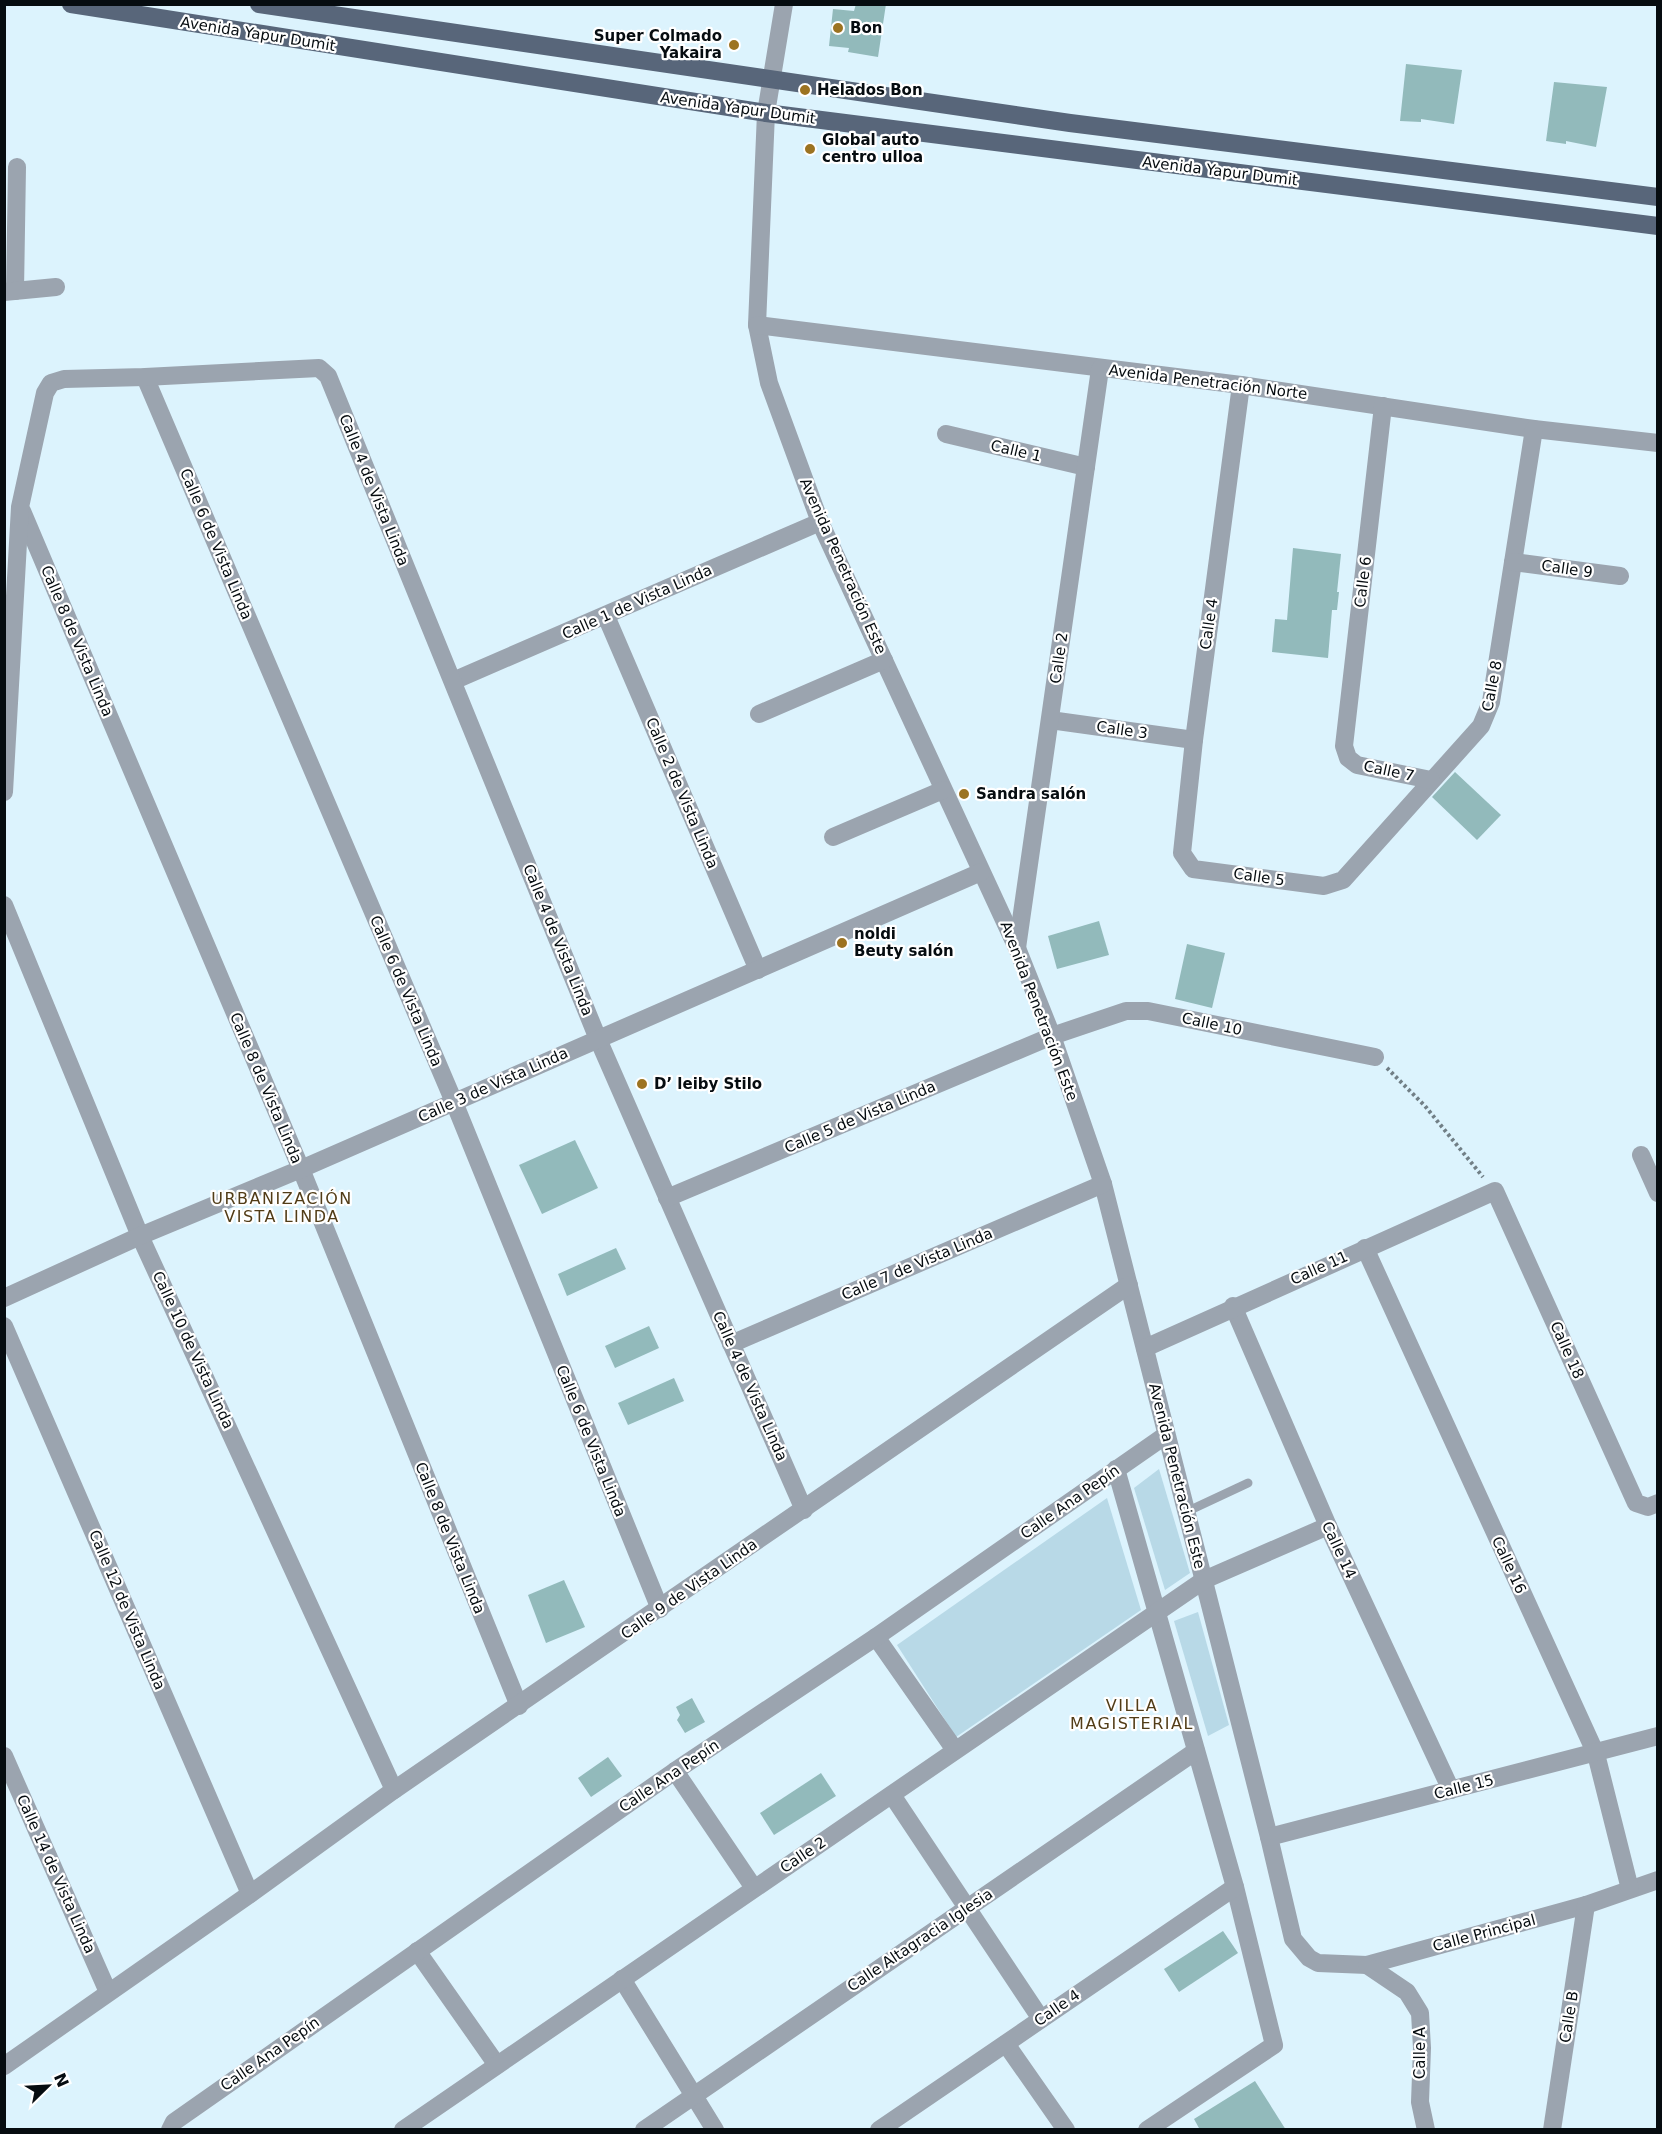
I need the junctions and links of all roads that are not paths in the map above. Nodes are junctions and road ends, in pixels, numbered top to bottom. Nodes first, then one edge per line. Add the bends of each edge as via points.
1 (71, 4) edge
2 (259, 4) edge
3 (784, 4) edge
4 (770, 80) junction
5 (766, 113) junction
6 (17, 167) dead end
7 (1658, 197) edge
8 (1658, 226) edge
9 (56, 288) dead end
10 (10, 292) edge
11 (757, 325) junction
12 (1100, 369) junction
13 (145, 378) junction
14 (1241, 385) junction
15 (1383, 406) junction
16 (1534, 429) junction
17 (946, 434) dead end
18 (1658, 443) edge
19 (1086, 467) junction
20 (20, 507) junction
21 (820, 522) junction
22 (1513, 562) junction
23 (1620, 576) dead end
24 (606, 616) junction
25 (884, 660) junction
26 (453, 681) junction
27 (759, 714) dead end
28 (1050, 720) junction
29 (1194, 740) junction
30 (1348, 758) joint
31 (1431, 780) junction
32 (943, 790) junction
33 (4, 792) edge
34 (834, 837) dead end
35 (1186, 862) joint
36 (981, 872) junction
37 (1333, 885) joint
38 (4, 905) edge
39 (1017, 948) junction
40 (758, 970) junction
41 (1052, 1036) junction
42 (598, 1039) junction
43 (1375, 1057) road end
44 (454, 1102) junction
45 (1641, 1155) dead end
46 (301, 1169) junction
47 (1103, 1184) junction
48 (1495, 1191) joint
49 (1658, 1193) edge
50 (667, 1198) junction
51 (140, 1236) junction
52 (1365, 1248) junction
53 (1129, 1285) junction
54 (4, 1298) edge
55 (1233, 1306) junction
56 (4, 1326) edge
57 (731, 1344) junction
58 (1145, 1348) junction
59 (1166, 1435) junction
60 (1116, 1469) junction
61 (1248, 1483) dead end
62 (1650, 1505) edge
63 (804, 1510) junction
64 (1186, 1512) junction
65 (1328, 1526) junction
66 (1204, 1580) junction
67 (660, 1609) junction
68 (1157, 1612) junction
69 (876, 1636) junction
70 (519, 1706) junction
71 (1658, 1736) edge
72 (955, 1750) junction
73 (1196, 1751) junction
74 (1596, 1754) junction
75 (4, 1756) edge
76 (675, 1772) junction
77 (394, 1790) junction
78 (1451, 1790) junction
79 (892, 1795) junction
80 (1269, 1837) junction
81 (1658, 1880) edge
82 (754, 1887) junction
83 (1235, 1887) junction
84 (1630, 1889) junction
85 (250, 1894) junction
86 (1586, 1905) junction
87 (967, 1908) junction
88 (417, 1951) junction
89 (1308, 1958) joint
90 (1367, 1965) junction
91 (622, 1979) junction
92 (108, 1992) junction
93 (1041, 2019) junction
94 (1006, 2044) junction
95 (497, 2065) junction
96 (4, 2066) edge
97 (694, 2094) junction
98 (1166, 2124) edge
99 (172, 2126) edge
100 (403, 2130) edge
101 (644, 2130) edge
102 (715, 2130) edge
103 (879, 2130) edge
104 (1066, 2130) edge
105 (1147, 2130) edge
106 (1426, 2130) edge
107 (1552, 2130) edge

1 - 5 main road, Avenida Yapur Dumit
2 - 4 main road, Avenida Yapur Dumit
3 - 4 street, Avenida Penetración Este
4 - 5 street, Avenida Penetración Este
4 - 7 main road, Avenida Yapur Dumit via 1070,123
5 - 8 main road, Avenida Yapur Dumit
5 - 11 street, Avenida Penetración Este
6 - 10 street
9 - 10 street
11 - 12 street, Avenida Penetración Norte
11 - 21 street, Avenida Penetración Este via 768,382
12 - 14 street, Avenida Penetración Norte
12 - 19 street, Calle 2
13 - 20 street via 64,379 51,383 45,393
13 - 26 street, Calle 4 de Vista Linda via 319,368 328,376
13 - 44 street, Calle 6 de Vista Linda
14 - 15 street, Avenida Penetración Norte
14 - 29 street, Calle 4
15 - 16 street, Avenida Penetración Norte
15 - 30 street, Calle 6 via 1344,746
16 - 18 street, Avenida Penetración Norte
16 - 22 street, Calle 8
17 - 19 street, Calle 1
19 - 28 street, Calle 2
20 - 33 street
20 - 46 street, Calle 8 de Vista Linda
21 - 24 street, Calle 1 de Vista Linda
21 - 25 street, Avenida Penetración Este
22 - 23 street, Calle 9
22 - 31 street, Calle 8 via 1487,717
24 - 26 street, Calle 1 de Vista Linda
24 - 40 street, Calle 2 de Vista Linda
25 - 27 street
25 - 32 street, Avenida Penetración Este
26 - 42 street, Calle 4 de Vista Linda
28 - 29 street, Calle 3
28 - 39 street, Calle 2
29 - 35 street, Calle 4 via 1182,853
30 - 31 street, Calle 7 via 1357,765
31 - 37 street, Calle 8 via 1343,880
32 - 34 street
32 - 36 street, Avenida Penetración Este
35 - 37 street, Calle 5 via 1193,868
36 - 39 street, Avenida Penetración Este
36 - 40 street, Calle 3 de Vista Linda
38 - 51 street, Calle 10 de Vista Linda
39 - 41 street, Avenida Penetración Este
40 - 42 street, Calle 3 de Vista Linda
41 - 43 street, Calle 10 via 1137,1010
41 - 47 street, Avenida Penetración Este
41 - 50 street, Calle 5 de Vista Linda
42 - 44 street, Calle 3 de Vista Linda
42 - 50 street, Calle 4 de Vista Linda
44 - 46 street, Calle 3 de Vista Linda
44 - 67 street, Calle 6 de Vista Linda
45 - 49 street
46 - 51 street, Calle 3 de Vista Linda
46 - 70 street, Calle 8 de Vista Linda
47 - 53 street, Avenida Penetración Este
47 - 57 street, Calle 7 de Vista Linda
48 - 52 street, Calle 11
48 - 62 street, Calle 18 via 1636,1503
50 - 57 street, Calle 4 de Vista Linda
51 - 54 street, Calle 3 de Vista Linda
51 - 77 street, Calle 10 de Vista Linda
52 - 55 street, Calle 11
52 - 74 street, Calle 16
53 - 58 street, Avenida Penetración Este
53 - 63 street, Calle 9 de Vista Linda
55 - 58 street, Calle 11
55 - 65 street, Calle 14
56 - 85 street, Calle 12 de Vista Linda
57 - 63 street, Calle 4 de Vista Linda
58 - 59 street, Avenida Penetración Este
59 - 60 street, Calle Ana Pepín
59 - 64 street, Avenida Penetración Este
60 - 68 street
60 - 69 street, Calle Ana Pepín
61 - 64 lane
63 - 67 street, Calle 9 de Vista Linda
64 - 66 street, Avenida Penetración Este
65 - 66 street, Calle 2
65 - 78 street, Calle 14
66 - 68 street, Calle 2
66 - 80 street, Avenida Penetración Este
67 - 70 street, Calle 9 de Vista Linda
68 - 72 street, Calle 2
68 - 73 street
69 - 72 street
69 - 76 street, Calle Ana Pepín
70 - 77 street, Calle 9 de Vista Linda
71 - 74 street, Calle 15
72 - 79 street, Calle 2
73 - 83 street
73 - 87 street, Calle Altagracia Iglesia
74 - 78 street, Calle 15
74 - 84 street, Calle 16
75 - 92 street, Calle 14 de Vista Linda
76 - 82 street
76 - 88 street, Calle Ana Pepín
77 - 85 street, Calle 9 de Vista Linda
78 - 80 street, Calle 15
79 - 82 street, Calle 2
79 - 87 street
80 - 89 street, Avenida Penetración Este via 1293,1939
81 - 84 street, Calle Principal
82 - 91 street, Calle 2
83 - 93 street, Calle 4
83 - 98 street via 1274,2045
84 - 86 street, Calle Principal
85 - 92 street, Calle 9 de Vista Linda
86 - 90 street, Calle Principal
86 - 107 street, Calle B
87 - 93 street
87 - 97 street, Calle Altagracia Iglesia
88 - 95 street
88 - 99 street, Calle Ana Pepín
89 - 90 street, Calle Principal via 1318,1964
90 - 106 street, Calle A via 1407,1992 1420,2013 1420,2102
91 - 95 street, Calle 2
91 - 97 street
92 - 96 street, Calle 9 de Vista Linda
93 - 94 street, Calle 4
94 - 103 street, Calle 4
94 - 104 street
95 - 100 street, Calle 2
97 - 101 street, Calle Altagracia Iglesia
97 - 102 street
98 - 105 street

